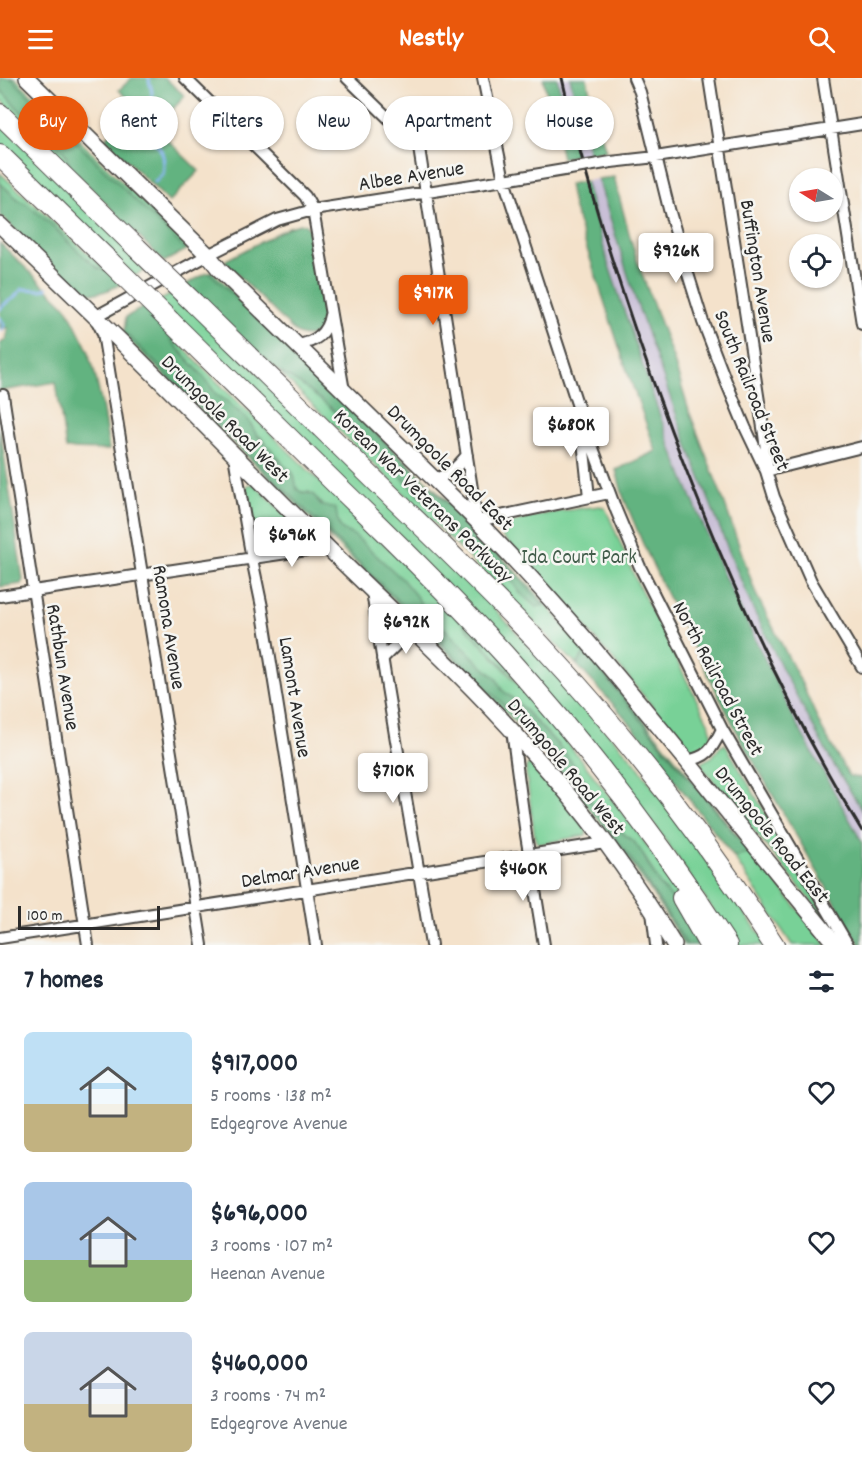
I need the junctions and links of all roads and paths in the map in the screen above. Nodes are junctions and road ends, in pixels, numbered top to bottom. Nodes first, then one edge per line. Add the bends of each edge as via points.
1 (27, 78) edge
2 (185, 78) edge
3 (347, 78) edge
4 (483, 78) edge
5 (634, 78) edge
6 (709, 78) edge
7 (823, 78) edge
8 (0, 114) edge
9 (862, 124) edge
10 (832, 128) junction
11 (720, 147) junction
12 (0, 155) edge
13 (656, 157) junction
14 (504, 180) junction
15 (426, 192) junction
16 (313, 210) junction
17 (0, 225) edge
18 (208, 255) junction
19 (331, 312) junction
20 (95, 316) junction
21 (862, 324) edge
22 (296, 345) junction
23 (344, 391) junction
24 (3, 395) dead end
25 (581, 416) junction
26 (862, 447) edge
27 (467, 455) junction
28 (234, 456) junction
29 (766, 471) junction
30 (434, 479) junction
31 (609, 493) junction
32 (589, 497) junction
33 (477, 521) junction
34 (327, 548) junction
35 (252, 560) junction
36 (142, 575) junction
37 (33, 591) junction
38 (372, 591) junction
39 (0, 596) edge
40 (415, 633) junction
41 (382, 659) junction
42 (862, 668) edge
43 (722, 729) junction
44 (512, 730) junction
45 (686, 761) junction
46 (638, 817) junction
47 (606, 843) junction
48 (529, 855) junction
49 (714, 857) junction
50 (419, 872) junction
51 (308, 889) junction
52 (196, 907) junction
53 (651, 909) junction
54 (84, 925) junction
55 (0, 938) edge
56 (87, 945) edge
57 (202, 945) edge
58 (316, 945) edge
59 (431, 945) edge
60 (544, 945) edge
61 (656, 945) edge
62 (674, 945) edge
63 (709, 945) edge
64 (727, 945) edge
65 (774, 945) edge
66 (785, 945) edge
67 (836, 945) edge
68 (848, 945) edge

1 - 18 main road, Drumgoole Road East
2 - 16 street via 305,196
3 - 15 street via 419,148
4 - 14 street, North Railroad Street
5 - 13 street, South Railroad Street
6 - 11 street, Buffington Avenue
7 - 10 street
8 - 49 highway, Korean War Veterans Parkway, bridge via 541,645 631,749
9 - 10 street, Albee Avenue
10 - 11 street, Albee Avenue
10 - 21 street
11 - 13 street, Albee Avenue
11 - 29 street, Buffington Avenue via 764,434
12 - 46 highway, bridge via 457,604 544,701
13 - 14 street, Albee Avenue, bridge
13 - 29 street, South Railroad Street via 703,322
14 - 15 street, Albee Avenue
14 - 25 street, North Railroad Street
15 - 16 street, Albee Avenue
15 - 27 street
16 - 18 street, Albee Avenue via 277,220
16 - 19 street
17 - 20 main road, Drumgoole Road West
18 - 20 street, Albee Avenue
18 - 22 main road, Drumgoole Road East
19 - 22 street via 317,339
19 - 23 street
20 - 28 main road, Drumgoole Road West
20 - 36 street, Ramona Avenue via 104,333
22 - 23 main road, Drumgoole Road East
23 - 30 main road, Drumgoole Road East
24 - 37 street, Rathbun Avenue
25 - 31 street, North Railroad Street
25 - 32 street, North Railroad Street
26 - 29 street
27 - 30 street via 453,471
27 - 33 street
28 - 34 main road, Drumgoole Road West
28 - 35 street, Lamont Avenue
29 - 42 street, South Railroad Street via 811,581
30 - 33 main road, Drumgoole Road East
31 - 32 street
31 - 43 street, North Railroad Street via 640,567
32 - 33 street
33 - 45 main road, Drumgoole Road East via 563,612
34 - 35 street
34 - 38 main road, Drumgoole Road West
35 - 36 street
35 - 51 street, Lamont Avenue
36 - 37 street
36 - 52 street, Ramona Avenue
37 - 39 street
37 - 54 street, Rathbun Avenue
38 - 40 main road, Drumgoole Road West
38 - 41 street
40 - 41 street via 396,644
40 - 44 main road, Drumgoole Road West
41 - 50 street
43 - 45 street via 708,753
43 - 68 street, North Railroad Street
44 - 47 main road, Drumgoole Road West
44 - 48 street
45 - 67 main road, Drumgoole Road East
46 - 63 highway
46 - 64 highway
47 - 48 street, Delmar Avenue
47 - 53 main road, Drumgoole Road West
48 - 50 street, Delmar Avenue
48 - 60 street
49 - 65 highway, Korean War Veterans Parkway
49 - 66 highway
50 - 51 street, Delmar Avenue
50 - 59 street
51 - 52 street, Delmar Avenue
51 - 58 street, Lamont Avenue
52 - 54 street, Delmar Avenue
52 - 57 street, Ramona Avenue
53 - 61 street
53 - 62 main road, Drumgoole Road West
54 - 55 street, Delmar Avenue
54 - 56 street, Rathbun Avenue

